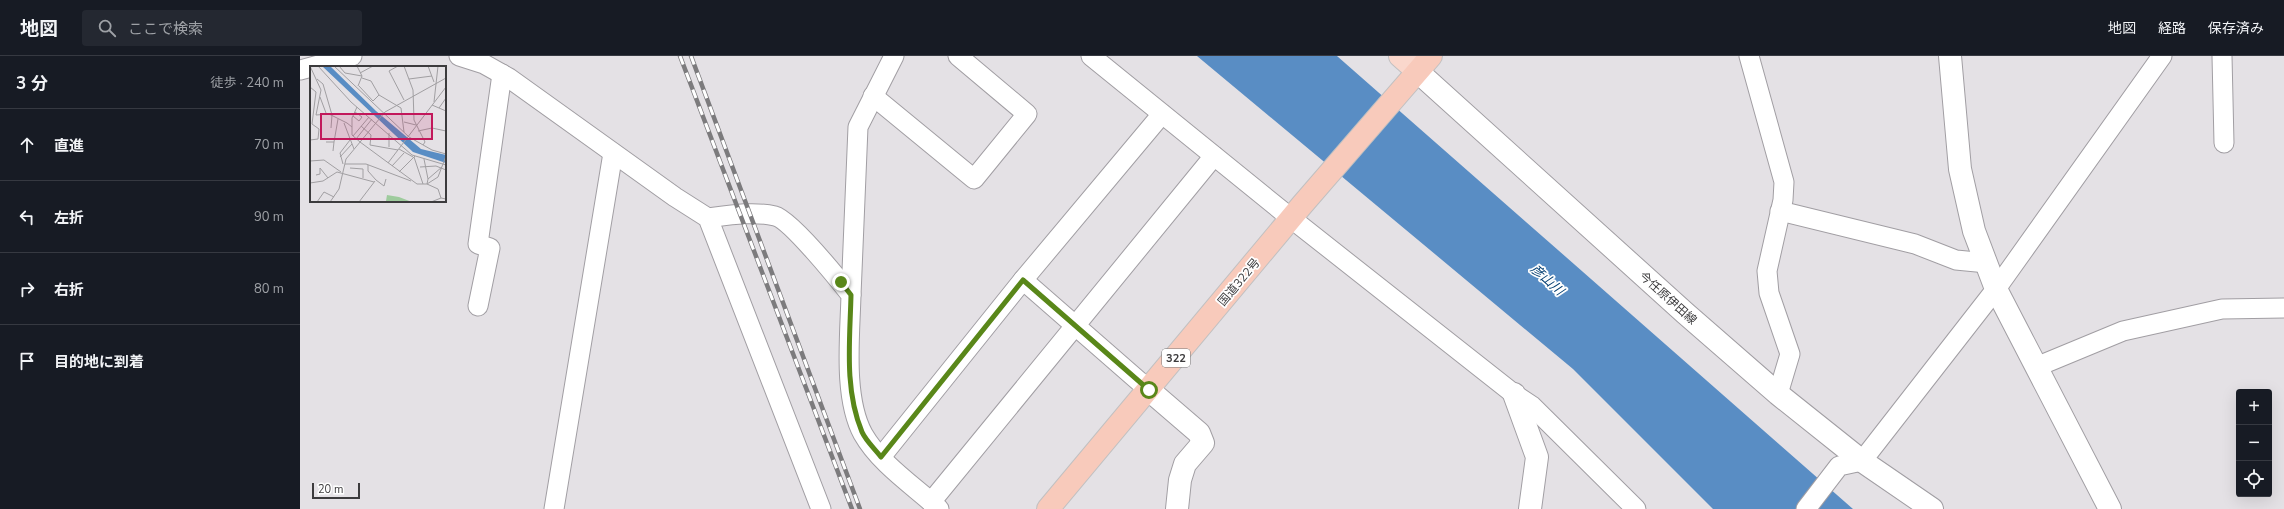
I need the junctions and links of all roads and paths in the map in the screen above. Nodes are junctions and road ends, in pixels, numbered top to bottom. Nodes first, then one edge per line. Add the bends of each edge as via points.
1 (352, 56) edge
2 (459, 56) edge
3 (894, 56) edge
4 (958, 56) edge
5 (1091, 56) edge
6 (1400, 56) edge
7 (1748, 56) edge
8 (1950, 56) edge
9 (2162, 56) edge
10 (2222, 56) edge
11 (1424, 64) edge
12 (315, 66) edge
13 (310, 67) edge
14 (504, 69) edge
15 (300, 70) edge
16 (873, 96) junction
17 (1162, 114) junction
18 (2224, 143) dead end
19 (613, 153) junction
20 (1214, 156) junction
21 (1780, 211) junction
22 (1297, 212) junction
23 (708, 218) junction
24 (1986, 263) junction
25 (1023, 280) junction
26 (1996, 289) junction
27 (851, 295) junction
28 (478, 306) dead end
29 (2284, 308) edge
30 (1075, 326) junction
31 (2036, 367) junction
32 (1149, 390) junction
33 (1514, 394) junction
34 (1778, 394) junction
35 (881, 457) junction
36 (1862, 461) junction
37 (935, 505) edge
38 (554, 509) edge
39 (821, 509) edge
40 (1048, 509) edge
41 (1177, 509) edge
42 (1530, 509) edge
43 (1636, 509) edge
44 (1806, 509) edge
45 (1932, 509) edge
46 (2110, 509) edge

1 - 12 street
2 - 14 street
3 - 16 street
4 - 16 street via 1027,114 974,179
5 - 17 street
6 - 11 main road
7 - 21 street via 1784,182
8 - 24 street via 1960,169 1974,231
9 - 26 street
10 - 18 street
11 - 22 highway, 国道322号 / 322
11 - 34 street, 今任原伊田線 via 1685,313
13 - 15 street
14 - 19 street
14 - 28 street via 478,244 490,248
16 - 27 street via 858,127
17 - 20 street
17 - 25 street
19 - 23 street
19 - 38 street
20 - 22 street
20 - 30 street
21 - 24 street via 1915,244 1956,260
21 - 34 street via 1767,271 1769,292 1790,354
22 - 32 highway, 国道322号 / 322
22 - 33 street
23 - 27 street via 751,214 777,216 809,245
23 - 39 street
24 - 26 street
25 - 30 street
25 - 35 street
26 - 31 street
26 - 36 street
27 - 35 street via 852,400 863,433
29 - 31 street via 2222,309 2123,331
30 - 32 street
30 - 37 street
31 - 46 street
32 - 40 highway, 国道322号 / 322
32 - 41 street via 1199,433 1203,443 1185,464 1180,480
33 - 42 street via 1537,457
33 - 43 street via 1532,406
34 - 36 street, 今任原伊田線
35 - 37 street
36 - 44 street via 1839,466
36 - 45 street, 今任原伊田線

